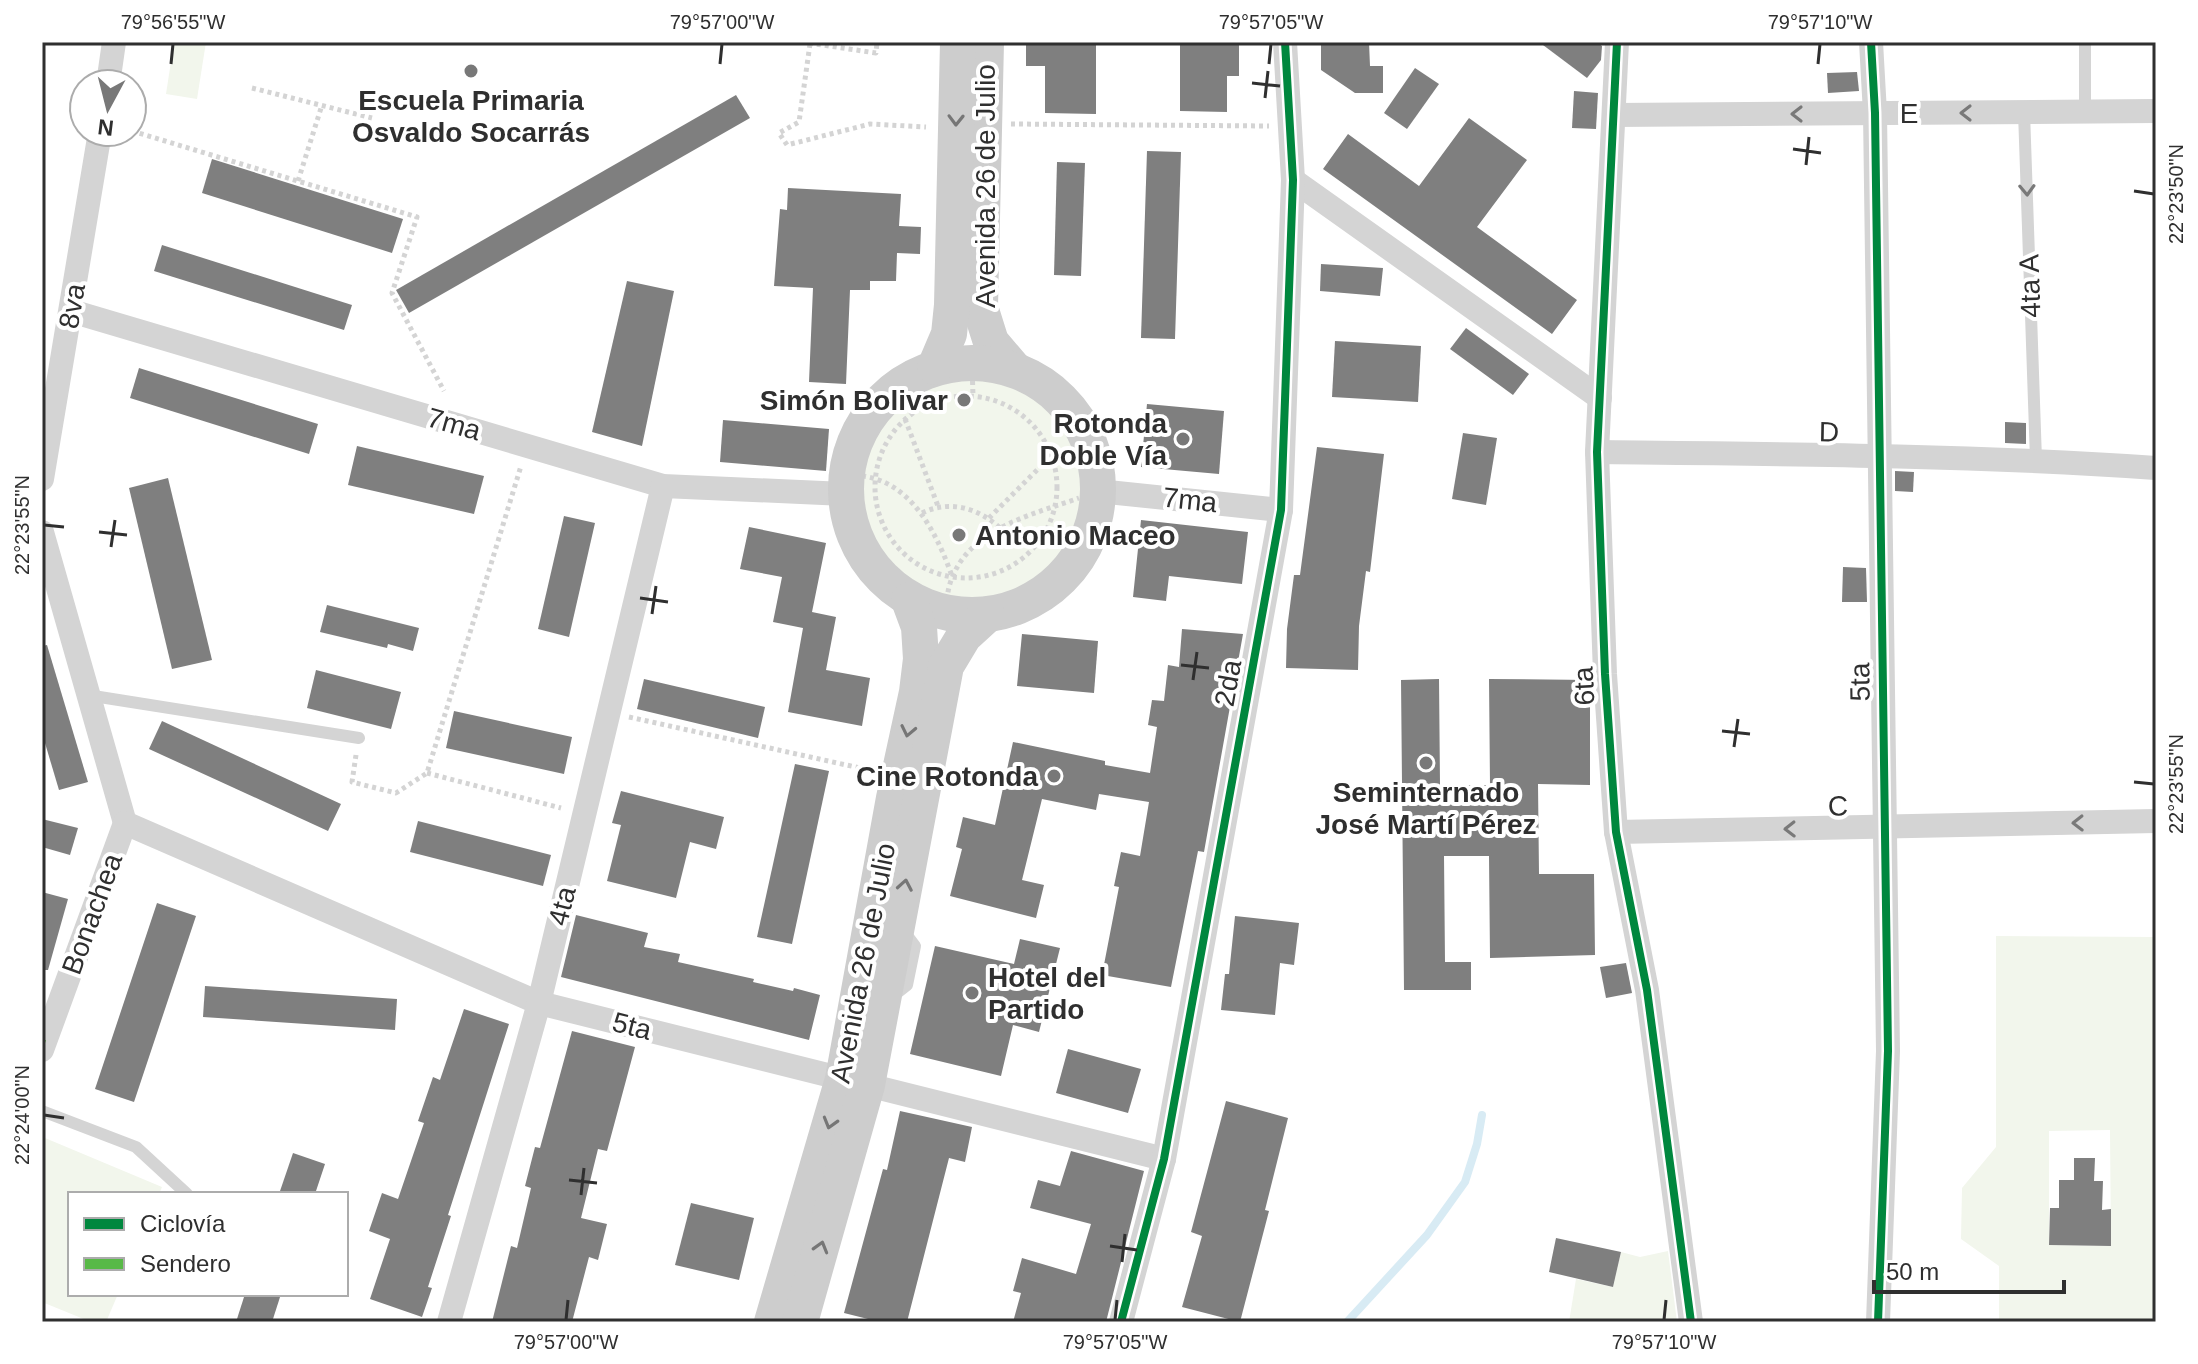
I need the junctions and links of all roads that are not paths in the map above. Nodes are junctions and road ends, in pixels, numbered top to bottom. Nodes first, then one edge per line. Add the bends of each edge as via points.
1 (114, 42) edge
2 (958, 42) edge
3 (986, 42) edge
4 (1285, 42) edge
5 (1871, 42) edge
6 (2085, 42) edge
7 (1614, 44) edge
8 (110, 68) edge
9 (2085, 111) junction
10 (2156, 111) edge
11 (2024, 112) junction
12 (1875, 113) junction
13 (1614, 115) junction
14 (970, 126) junction
15 (97, 148) edge
16 (1293, 180) junction
17 (71, 311) junction
18 (935, 367) junction
19 (1014, 369) junction
20 (1600, 398) junction
21 (1597, 452) junction
22 (1879, 455) junction
23 (2036, 460) junction
24 (2156, 468) edge
25 (42, 479) edge
26 (855, 482) junction
27 (663, 486) junction
28 (1098, 491) junction
29 (1281, 510) junction
30 (42, 532) edge
31 (909, 600) junction
32 (987, 615) junction
33 (87, 695) junction
34 (359, 738) road end
35 (2156, 821) edge
36 (125, 823) junction
37 (1884, 827) junction
38 (1616, 832) junction
39 (539, 1003) junction
40 (43, 1045) edge
41 (855, 1082) junction
42 (42, 1111) edge
43 (1164, 1159) junction
44 (185, 1192) edge
45 (449, 1322) edge
46 (772, 1322) edge
47 (800, 1322) edge
48 (1121, 1322) edge
49 (1691, 1322) edge
50 (1878, 1322) edge

1 - 8 street
2 -> 14 main road, Avenida 26 de Julio
3 - 14 main road, Avenida 26 de Julio
4 - 16 street, 2da
5 - 12 street, 5ta
6 - 9 lane
7 - 13 street, 6ta
9 - 10 street, E
9 - 11 street, E
11 -> 12 street, E
11 -> 23 lane, 4ta A
12 -> 13 street, E
12 - 22 street, 5ta
13 - 20 street, 6ta
14 - 18 main road, Avenida 26 de Julio via 949,334
14 - 19 main road, Avenida 26 de Julio via 980,307 991,342
15 - 17 street, 8va
16 - 20 street
16 - 29 street, 2da
17 - 25 street, 8va
17 - 27 street, 7ma
18 - 19 main road via 972,379
18 - 26 main road via 902,382 874,407 855,439
19 - 28 main road via 1052,390 1080,421 1096,461
20 - 21 street, 6ta
21 - 22 street, D
21 - 38 street, 6ta
22 - 23 street, D
22 - 37 street, 5ta
23 - 24 street, D
26 - 27 street, 7ma
26 - 31 main road via 846,509 858,547 879,577
27 - 39 street, 4ta
28 - 29 street, 7ma
28 - 32 main road via 1087,544 1062,579 1028,604
29 - 43 street, 2da
30 - 33 street
31 - 32 main road via 944,613
31 -> 41 main road, Avenida 26 de Julio via 919,627 921,659 894,798
41 -> 32 main road, Avenida 26 de Julio via 882,1006 946,666 964,636
33 - 34 lane
33 - 36 street
35 -> 37 street, C
36 - 39 street, 5ta
36 - 40 street, Bonachea
37 -> 38 street, C
37 - 50 street, 5ta via 1888,1051
38 - 49 street, 6ta via 1647,990
39 - 41 street, 5ta
39 - 45 street, 4ta
41 - 43 street, 5ta
41 -> 46 main road, Avenida 26 de Julio
47 -> 41 main road, Avenida 26 de Julio
42 - 44 lane via 136,1147
43 - 48 street, 2da

